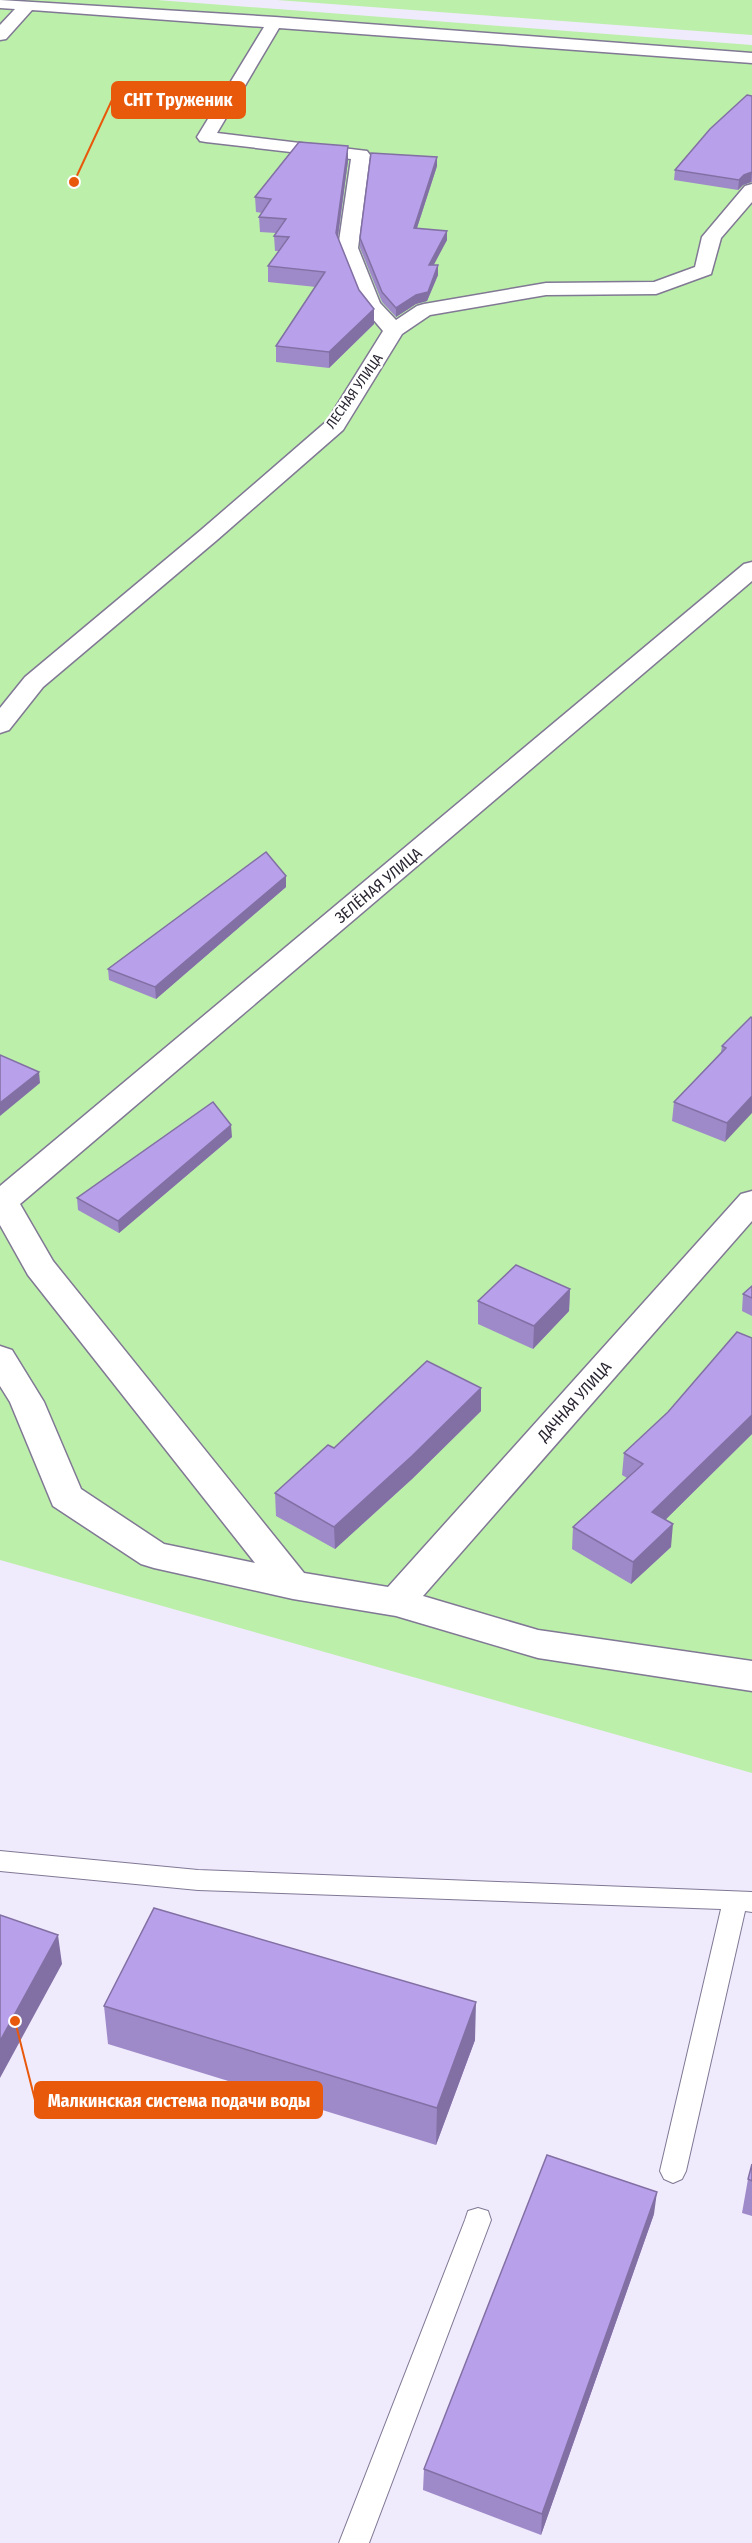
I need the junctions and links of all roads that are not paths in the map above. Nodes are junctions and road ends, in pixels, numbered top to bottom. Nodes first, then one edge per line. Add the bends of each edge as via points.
1 (0, 3) edge
2 (28, 5) junction
3 (275, 22) junction
4 (0, 35) edge
5 (752, 58) edge
6 (752, 190) edge
7 (394, 330) junction
8 (752, 569) edge
9 (0, 725) edge
10 (2, 1198) edge
11 (752, 1201) edge
12 (0, 1358) edge
13 (293, 1585) junction
14 (396, 1602) junction
15 (752, 1676) edge
16 (0, 1861) edge
17 (744, 1901) edge
18 (673, 2171) dead end
19 (478, 2220) dead end
20 (354, 2543) edge

1 - 2 street
2 - 3 street
2 - 4 street
3 - 5 street
3 - 7 street via 206,137 361,155 348,248 371,305
6 - 7 street, ЛЕСНАЯ УЛИЦА via 712,237 704,270 656,288 546,289 424,310
7 - 9 street, ЛЕСНАЯ УЛИЦА via 335,425 34,682
8 - 10 street, ЗЕЛЁНАЯ УЛИЦА
10 - 13 street via 40,1267
11 - 14 street, ДАЧНАЯ УЛИЦА
12 - 13 street via 27,1402 66,1497 154,1555
13 - 14 street
14 - 15 street via 538,1644
16 - 17 lane via 198,1880
17 - 18 lane
19 - 20 lane

